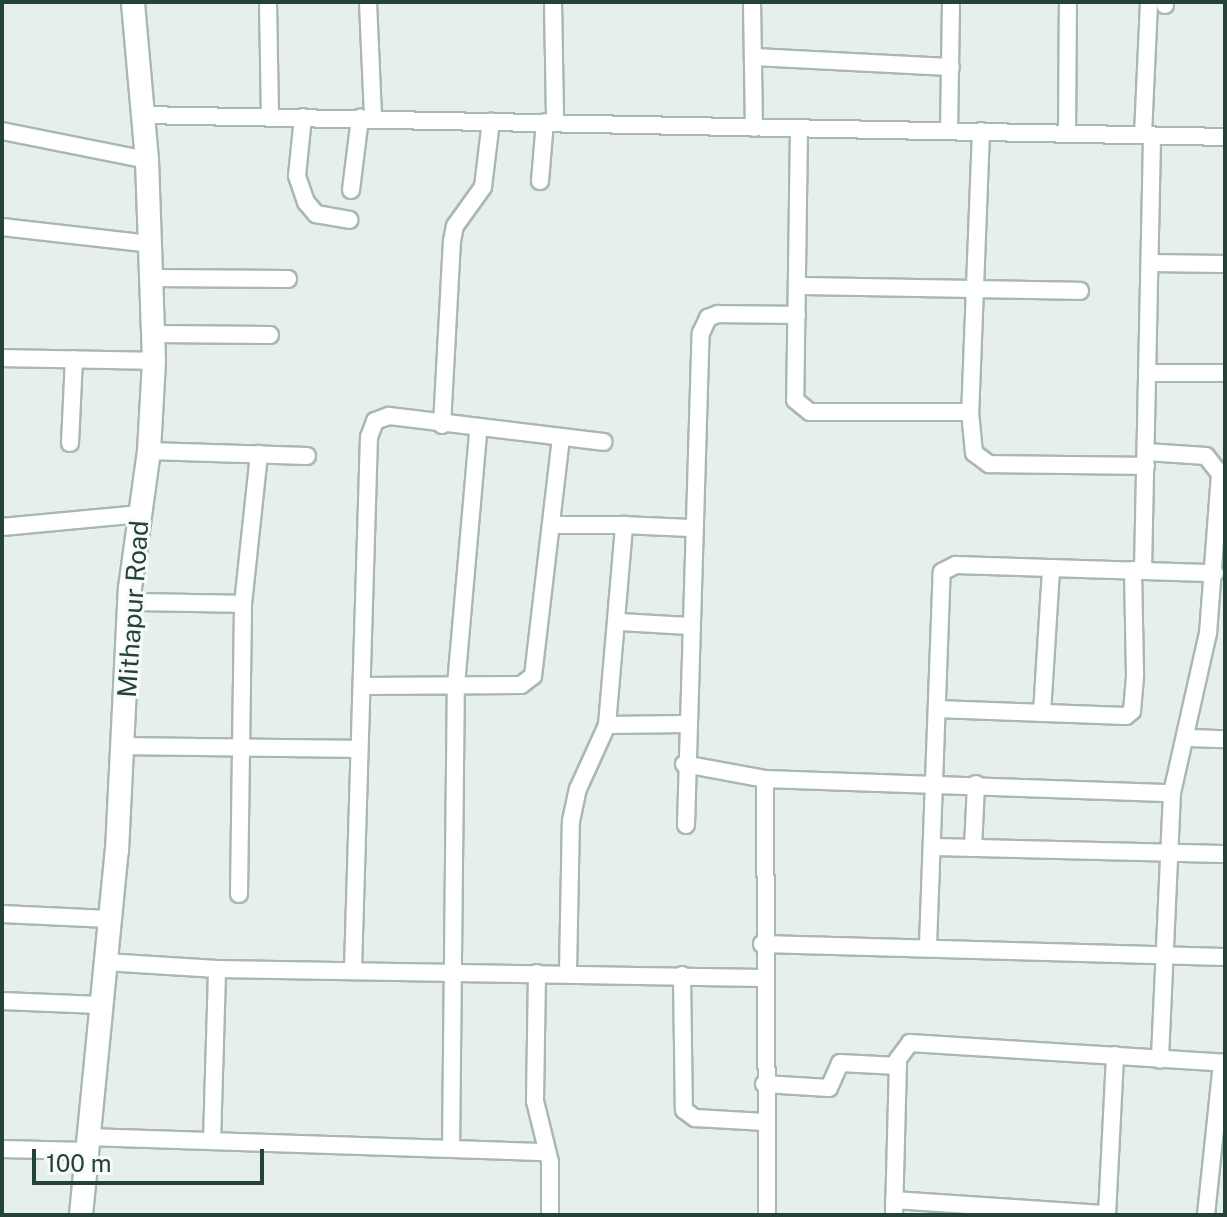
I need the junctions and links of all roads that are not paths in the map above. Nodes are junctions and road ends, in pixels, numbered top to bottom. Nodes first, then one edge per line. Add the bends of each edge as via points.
1 (133, 2) edge
2 (268, 2) edge
3 (368, 2) edge
4 (553, 2) edge
5 (752, 2) edge
6 (951, 2) edge
7 (1068, 2) edge
8 (1160, 4) edge
9 (753, 57) junction
10 (951, 67) junction
11 (142, 115) junction
12 (270, 117) junction
13 (303, 117) junction
14 (367, 118) junction
15 (491, 121) junction
16 (550, 122) junction
17 (754, 128) junction
18 (799, 128) junction
19 (2, 131) edge
20 (949, 131) junction
21 (981, 131) junction
22 (1067, 134) junction
23 (1148, 135) junction
24 (1225, 137) edge
25 (147, 160) junction
26 (540, 181) dead end
27 (351, 190) dead end
28 (349, 220) dead end
29 (2, 227) edge
30 (152, 244) junction
31 (1150, 263) junction
32 (1225, 264) edge
33 (154, 278) junction
34 (288, 279) dead end
35 (798, 286) junction
36 (975, 290) junction
37 (1080, 291) dead end
38 (797, 315) junction
39 (155, 334) junction
40 (270, 335) dead end
41 (4, 358) edge
42 (74, 359) junction
43 (154, 361) junction
44 (1147, 373) junction
45 (1225, 373) edge
46 (970, 412) junction
47 (442, 425) junction
48 (478, 431) junction
49 (561, 439) junction
50 (603, 442) dead end
51 (70, 443) dead end
52 (149, 451) junction
53 (259, 454) junction
54 (307, 456) dead end
55 (1146, 459) junction
56 (140, 514) junction
57 (553, 525) junction
58 (624, 525) junction
59 (2, 527) edge
60 (694, 528) junction
61 (1051, 568) junction
62 (1138, 570) junction
63 (1215, 573) junction
64 (130, 602) junction
65 (243, 604) junction
66 (1218, 606) edge
67 (620, 622) junction
68 (689, 626) junction
69 (456, 685) junction
70 (362, 686) junction
71 (937, 709) junction
72 (1042, 713) junction
73 (685, 724) junction
74 (607, 725) junction
75 (1189, 738) junction
76 (1225, 739) edge
77 (123, 746) junction
78 (238, 746) junction
79 (359, 749) junction
80 (684, 764) junction
81 (765, 779) junction
82 (935, 783) junction
83 (976, 784) junction
84 (1172, 793) junction
85 (686, 825) dead end
86 (933, 847) junction
87 (973, 848) junction
88 (1170, 852) junction
89 (1225, 854) edge
90 (239, 894) dead end
91 (2, 914) edge
92 (109, 919) junction
93 (762, 944) junction
94 (928, 945) junction
95 (1166, 954) junction
96 (1225, 957) edge
97 (105, 962) junction
98 (217, 969) junction
99 (353, 969) junction
100 (452, 970) junction
101 (568, 972) junction
102 (537, 973) junction
103 (682, 975) junction
104 (763, 978) junction
105 (2, 1001) edge
106 (100, 1005) junction
107 (1115, 1055) junction
108 (1160, 1060) junction
109 (1223, 1063) edge
110 (898, 1066) junction
111 (764, 1084) junction
112 (765, 1122) junction
113 (212, 1141) junction
114 (86, 1144) junction
115 (2, 1149) edge
116 (451, 1149) junction
117 (547, 1152) junction
118 (894, 1208) edge
119 (1107, 1214) edge
120 (81, 1215) edge
121 (550, 1215) edge
122 (767, 1215) edge
123 (1206, 1215) edge

1 - 11 street, Mithapur Road
2 - 12 street
3 - 14 street
4 - 16 street
5 - 9 street
6 - 10 street
7 - 22 street
8 - 23 street
9 - 10 street
9 - 17 street
10 - 20 street
11 - 12 street
11 - 25 street, Mithapur Road
12 - 13 street
13 - 14 street
13 - 28 street via 297,176 306,202 316,214
14 - 15 street
14 - 27 street
15 - 16 street
15 - 47 street via 483,187 455,226 452,241
16 - 17 street
16 - 26 street
17 - 18 street
18 - 20 street
18 - 35 street
19 - 25 street
20 - 21 street
21 - 22 street
21 - 36 street
22 - 23 street
23 - 24 street
23 - 31 street
25 - 30 street, Mithapur Road
29 - 30 street
30 - 33 street, Mithapur Road
31 - 32 street
31 - 44 street
33 - 34 street
33 - 39 street, Mithapur Road
35 - 36 street
35 - 38 street
36 - 37 street
36 - 46 street
38 - 46 street via 795,400 801,408
38 - 60 street via 737,313 704,323
39 - 40 street
39 - 43 street, Mithapur Road
41 - 42 street
42 - 43 street
42 - 51 street
43 - 52 street, Mithapur Road
44 - 45 street
44 - 55 street
46 - 55 street via 974,453 989,464
47 - 48 street
47 - 70 street via 389,416 372,427
48 - 49 street
48 - 69 street
49 - 50 street
49 - 57 street
52 - 53 street
52 - 56 street, Mithapur Road
53 - 54 street
53 - 65 street
55 - 62 street
55 - 63 street via 1206,456 1216,463
56 - 59 street
56 - 64 street, Mithapur Road
57 - 58 street
57 - 69 street via 533,676 521,685
58 - 60 street
58 - 67 street
60 - 68 street
61 - 62 street
61 - 71 street via 956,565 942,572
61 - 72 street
62 - 63 street
62 - 72 street via 1132,711 1114,717
63 - 66 street
64 - 65 street
64 - 77 street, Mithapur Road
65 - 78 street
66 - 75 street
67 - 68 street
67 - 74 street
68 - 73 street
69 - 70 street
69 - 100 street
70 - 79 street
71 - 72 street
71 - 82 street
73 - 74 street
73 - 80 street
74 - 101 street via 578,789 571,821
75 - 76 street
75 - 84 street
77 - 78 street
77 - 92 street, Mithapur Road
78 - 79 street
78 - 90 street
79 - 99 street
80 - 81 street
80 - 85 street
81 - 82 street
81 - 93 street
82 - 83 street
82 - 86 street
83 - 84 street
83 - 87 street
84 - 88 street
86 - 87 street
86 - 94 street
87 - 88 street
88 - 89 street
88 - 95 street
91 - 92 street
92 - 97 street, Mithapur Road
93 - 94 street
93 - 104 street
94 - 95 street
95 - 96 street
95 - 108 street
97 - 98 street
97 - 106 street, Mithapur Road
98 - 99 street
98 - 113 street
99 - 100 street
100 - 102 street
100 - 116 street
101 - 102 street
101 - 103 street
102 - 117 street via 535,1101
103 - 104 street
103 - 112 street via 684,1110 695,1118
104 - 111 street
105 - 106 street
106 - 114 street, Mithapur Road
107 - 108 street
107 - 110 street via 921,1041 903,1047
107 - 119 street
108 - 109 street
109 - 123 street
110 - 111 street via 840,1063 832,1084 823,1089
110 - 118 street
111 - 112 street
112 - 122 street
113 - 114 street
113 - 116 street
114 - 115 street
114 - 120 street, Mithapur Road
116 - 117 street
117 - 121 street
118 - 119 street

